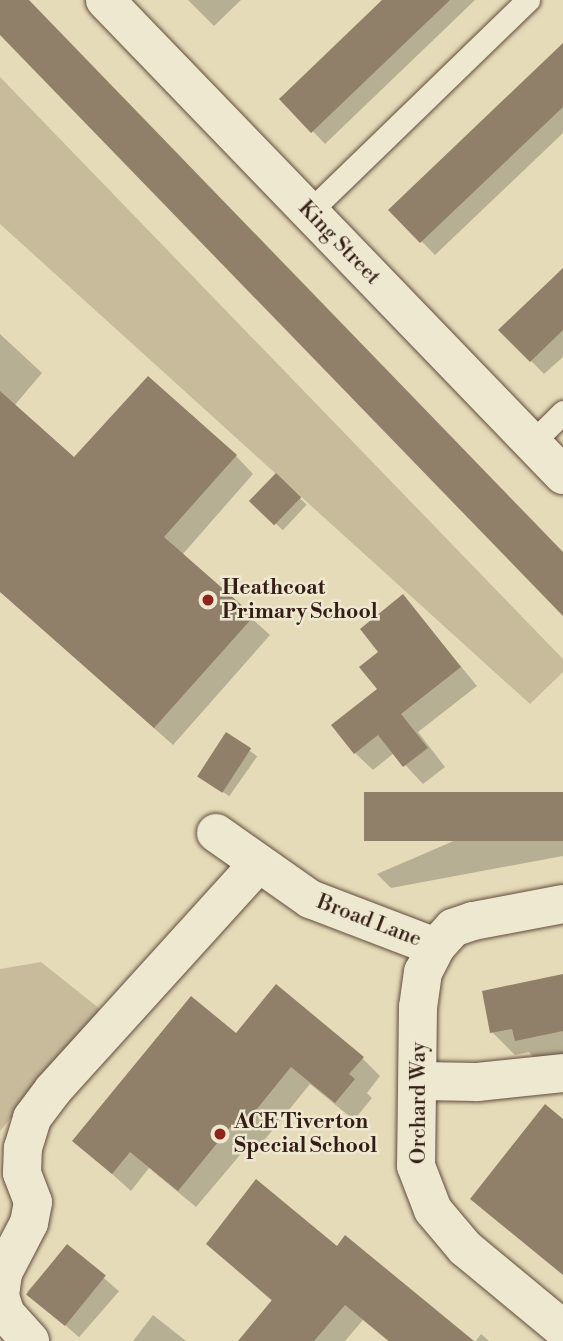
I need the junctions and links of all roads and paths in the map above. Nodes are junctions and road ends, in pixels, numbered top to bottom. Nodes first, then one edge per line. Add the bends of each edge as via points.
1 (528, 0) edge
2 (115, 3) edge
3 (309, 212) junction
4 (563, 412) edge
5 (532, 443) junction
6 (563, 475) edge
7 (216, 833) dead end
8 (257, 865) junction
9 (563, 904) edge
10 (436, 947) junction
11 (563, 1073) edge
12 (420, 1082) junction
13 (0, 1295) edge
14 (563, 1329) edge
15 (30, 1341) edge

1 - 3 lane
2 - 3 street, King Street
3 - 5 street, King Street
4 - 5 lane
5 - 6 street, King Street
7 - 8 street, Broad Lane
8 - 10 street, Broad Lane via 310,899
8 - 13 street via 32,1118 23,1148 23,1173 33,1202 29,1223 3,1273
9 - 10 street, Broad Lane via 473,921 453,928
10 - 12 street, Orchard Way via 423,972 418,1007
11 - 12 street via 477,1082
12 - 14 street, Orchard Way via 416,1166 433,1210 465,1248
13 - 15 street via 6,1314

